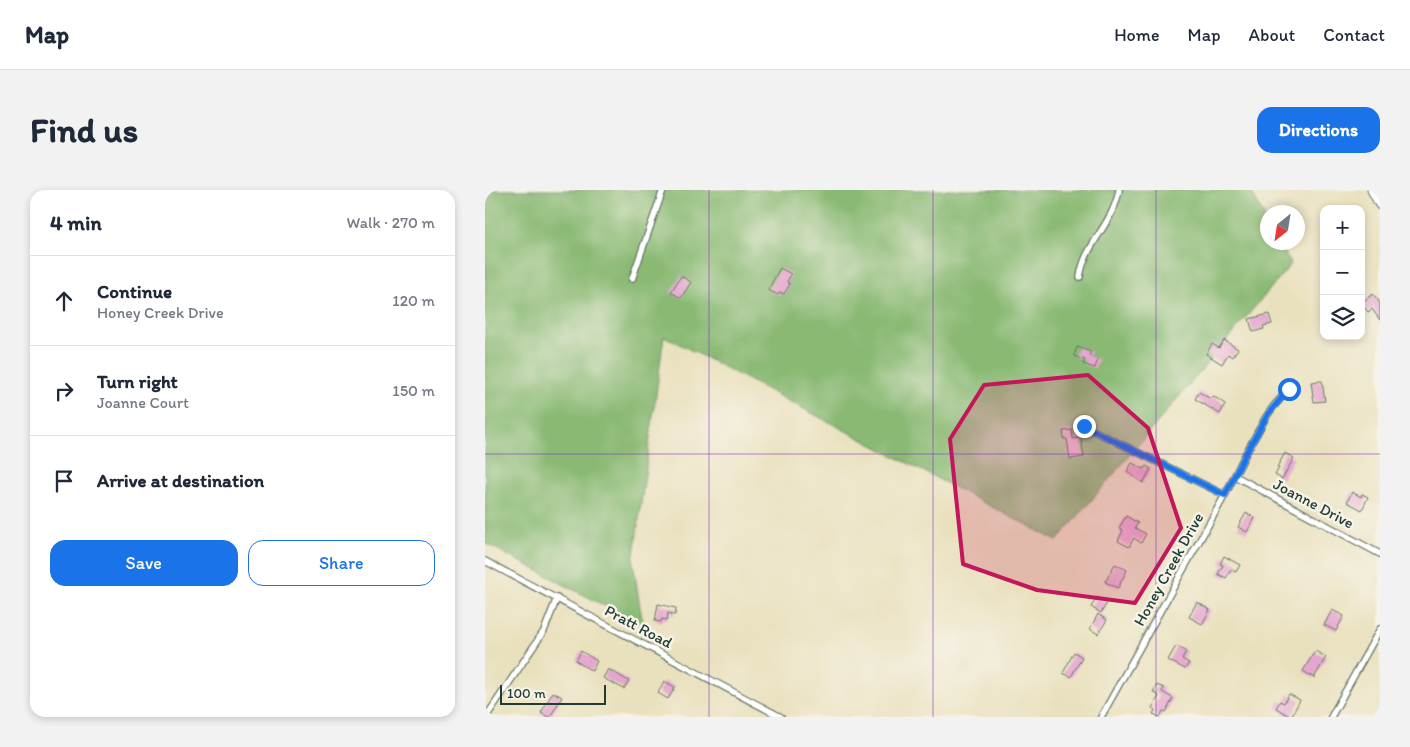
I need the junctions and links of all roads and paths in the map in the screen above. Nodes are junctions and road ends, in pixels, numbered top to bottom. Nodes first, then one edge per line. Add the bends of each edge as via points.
1 (663, 190) edge
2 (1372, 190) edge
3 (1119, 191) edge
4 (1380, 205) edge
5 (1080, 277) dead end
6 (632, 280) dead end
7 (1292, 386) dead end
8 (1084, 426) dead end
9 (1235, 476) junction
10 (1225, 495) junction
11 (1380, 554) edge
12 (485, 561) edge
13 (557, 598) junction
14 (1380, 629) edge
15 (486, 717) edge
16 (781, 717) edge
17 (1101, 717) edge
18 (1331, 717) edge

1 - 6 street
2 - 4 main road
3 - 5 street via 1110,218 1081,266
7 - 9 street, Honey Creek Drive via 1268,414
8 - 10 street
9 - 10 street, Honey Creek Drive
9 - 11 street, Joanne Drive
10 - 17 street, Honey Creek Drive
12 - 13 street, Pratt Road
13 - 15 street via 544,631
13 - 16 street, Pratt Road
14 - 18 street

